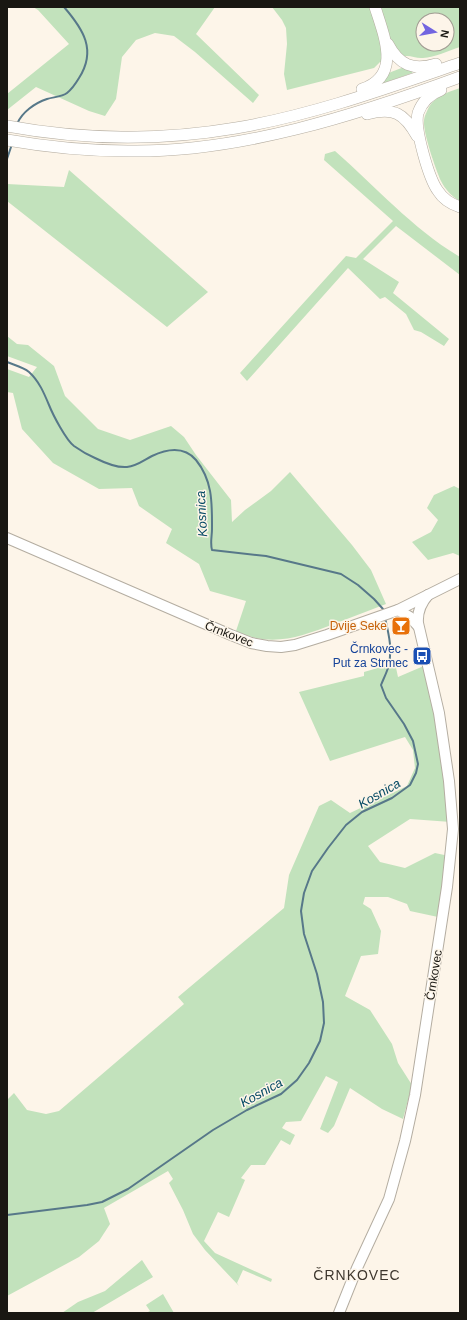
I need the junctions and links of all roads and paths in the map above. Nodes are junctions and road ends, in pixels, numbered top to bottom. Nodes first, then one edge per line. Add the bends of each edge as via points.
1 (375, 7) edge
2 (386, 40) junction
3 (460, 62) edge
4 (460, 77) edge
5 (460, 82) edge
6 (337, 103) junction
7 (337, 117) junction
8 (7, 126) edge
9 (7, 140) edge
10 (421, 144) junction
11 (460, 207) edge
12 (7, 538) edge
13 (460, 579) edge
14 (428, 595) junction
15 (393, 612) junction
16 (418, 626) junction
17 (339, 1313) edge

1 - 2 main road
2 - 3 main road via 395,56 410,66 423,68
2 - 6 main road via 387,62 382,76 374,84
3 - 6 main road
4 - 7 main road
5 - 10 main road via 432,94 420,107 417,123
6 - 8 main road via 284,118 186,134 124,138 74,136
7 - 9 main road via 233,142 179,149 128,151 70,148
7 - 10 main road via 356,117 378,112 395,113 409,123
10 - 11 main road via 438,191 450,203
12 - 15 main road, Črnkovec via 251,643 281,647 295,645
13 - 14 main road, Črnkovec
14 - 15 main road, Črnkovec
14 - 16 main road, Črnkovec via 419,610
15 - 16 main road via 410,617
16 - 17 main road, Črnkovec via 439,713 450,788 453,829 448,887 415,1095 405,1141 388,1199

